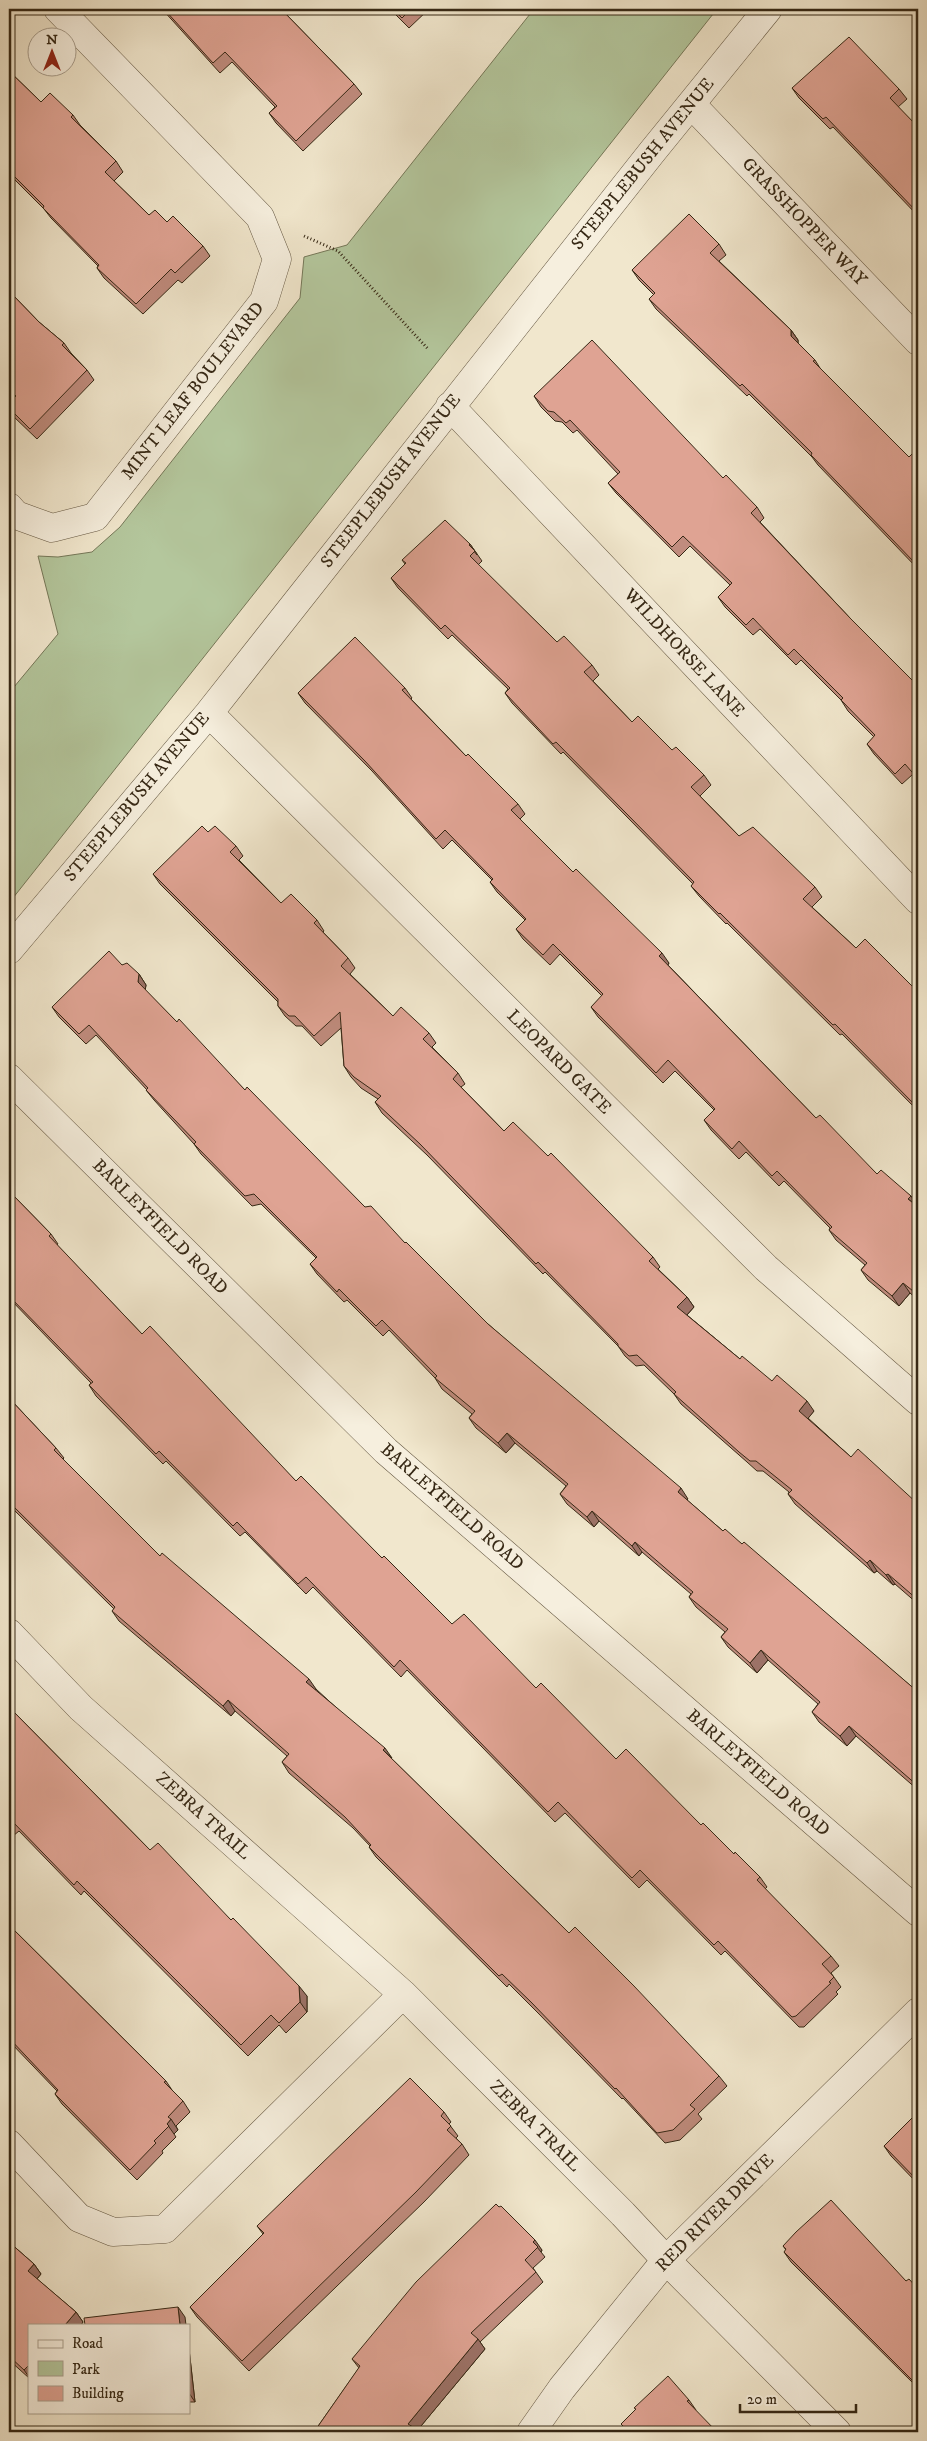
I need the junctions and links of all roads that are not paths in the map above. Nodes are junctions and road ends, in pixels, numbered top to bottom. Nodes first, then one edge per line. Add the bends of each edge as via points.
1 (58, 9) edge
2 (768, 9) edge
3 (691, 104) junction
4 (918, 340) edge
5 (450, 406) junction
6 (9, 507) edge
7 (209, 713) junction
8 (918, 900) edge
9 (9, 950) edge
10 (9, 1078) edge
11 (918, 1401) edge
12 (9, 1633) edge
13 (918, 1912) edge
14 (403, 1994) junction
15 (918, 2012) edge
16 (9, 2144) edge
17 (666, 2260) junction
18 (531, 2432) edge
19 (837, 2432) edge

1 - 6 street, MINT LEAF BOULEVARD via 260,217 277,259 264,302 95,517 52,528 16,515
2 - 3 street, STEEPLEBUSH AVENUE
3 - 4 street, GRASSHOPPER WAY
3 - 5 street, STEEPLEBUSH AVENUE
5 - 7 street, STEEPLEBUSH AVENUE
5 - 8 street, WILDHORSE LANE
7 - 9 street, STEEPLEBUSH AVENUE
7 - 11 street, LEOPARD GATE via 766,1268
10 - 13 street, BARLEYFIELD ROAD via 386,1451
12 - 14 street, ZEBRA TRAIL via 81,1708
14 - 16 street via 165,2229 113,2232 80,2218
14 - 17 street, ZEBRA TRAIL
15 - 17 street, RED RIVER DRIVE
17 - 18 street, RED RIVER DRIVE via 562,2388
17 - 19 street, ZEBRA TRAIL

